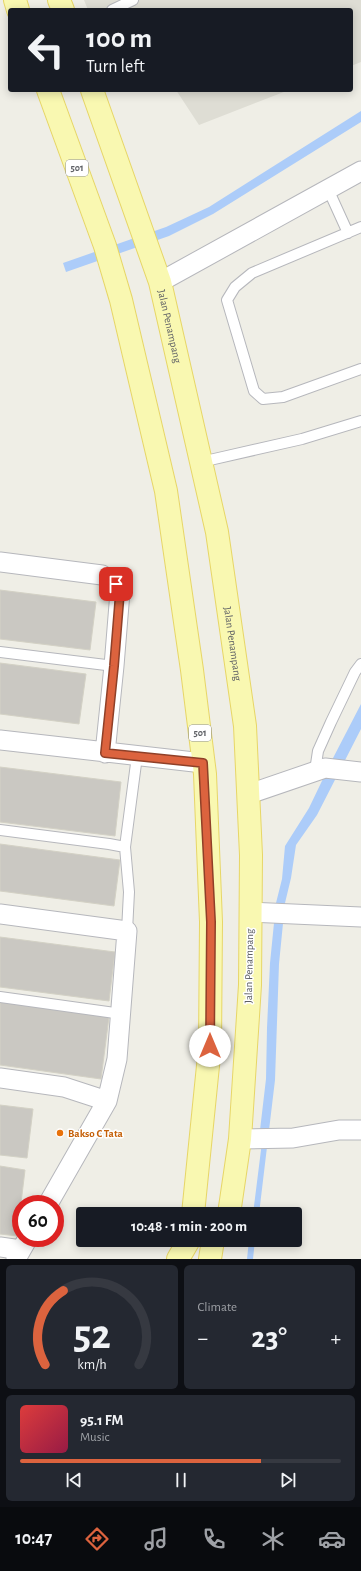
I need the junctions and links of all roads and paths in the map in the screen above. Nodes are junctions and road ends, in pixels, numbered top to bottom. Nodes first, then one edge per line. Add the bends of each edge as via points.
1 (133, 0) edge
2 (116, 8) edge
3 (49, 92) edge
4 (93, 92) edge
5 (361, 170) edge
6 (328, 189) junction
7 (361, 227) edge
8 (348, 233) junction
9 (160, 282) junction
10 (361, 369) edge
11 (361, 421) edge
12 (201, 462) junction
13 (0, 562) edge
14 (0, 652) edge
15 (361, 664) edge
16 (114, 666) junction
17 (0, 740) edge
18 (105, 753) junction
19 (137, 756) junction
20 (203, 763) junction
21 (320, 770) junction
22 (353, 771) edge
23 (249, 794) junction
24 (0, 830) edge
25 (125, 848) junction
26 (251, 912) junction
27 (0, 914) edge
28 (361, 917) edge
29 (128, 931) junction
30 (0, 998) edge
31 (122, 1014) junction
32 (0, 1078) edge
33 (107, 1101) junction
34 (361, 1130) edge
35 (250, 1139) junction
36 (53, 1195) edge
37 (231, 1204) edge
38 (194, 1207) edge
39 (221, 1207) edge
40 (0, 1246) edge
41 (185, 1247) edge
42 (188, 1247) edge
43 (212, 1247) edge
44 (225, 1247) edge
45 (22, 1249) edge
46 (178, 1259) edge
47 (187, 1259) edge
48 (210, 1259) edge
49 (223, 1259) edge

1 - 2 lane
3 - 20 main road, 501 via 107,253 121,300 166,491
4 - 9 main road, Jalan Penampang
5 - 6 street
6 - 8 lane
6 - 9 street
7 - 8 lane
8 - 10 lane via 252,273 235,286 227,300 254,391 263,398 283,397
9 - 12 main road, Jalan Penampang
11 - 12 lane via 302,439
12 - 23 main road, Jalan Penampang via 218,532 246,726
13 - 16 street via 102,575 116,584 120,592
14 - 16 lane
15 - 21 lane via 318,752
16 - 18 street
17 - 18 street
18 - 19 street
19 - 20 street
19 - 25 lane
20 - 38 main road, 501 via 211,922 210,1046
21 - 22 street
21 - 23 street
23 - 26 main road, Jalan Penampang
24 - 25 lane
25 - 29 lane via 129,892
26 - 28 street
26 - 35 main road, Jalan Penampang
27 - 29 street
29 - 31 street
30 - 31 lane
31 - 33 street via 117,1060
32 - 33 street via 64,1087
33 - 36 street
34 - 35 street via 339,1130 293,1138
35 - 37 main road, Jalan Penampang
37 - 39 main road
40 - 45 street
41 - 46 main road
42 - 47 main road
43 - 48 main road
44 - 49 main road

